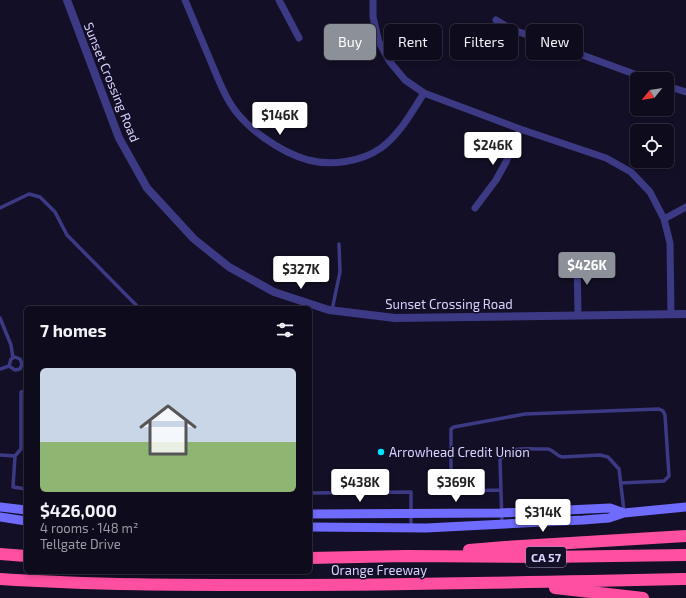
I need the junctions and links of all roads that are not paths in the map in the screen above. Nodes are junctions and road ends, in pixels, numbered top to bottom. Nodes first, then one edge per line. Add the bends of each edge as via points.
1 (67, 0) edge
2 (185, 0) edge
3 (279, 0) edge
4 (373, 0) edge
5 (496, 20) dead end
6 (299, 38) dead end
7 (630, 73) edge
8 (674, 88) edge
9 (686, 92) edge
10 (424, 93) junction
11 (520, 129) junction
12 (686, 207) edge
13 (0, 208) edge
14 (475, 208) dead end
15 (664, 218) junction
16 (339, 244) dead end
17 (577, 257) dead end
18 (137, 306) edge
19 (332, 310) junction
20 (671, 314) junction
21 (686, 314) edge
22 (578, 315) junction
23 (0, 318) edge
24 (13, 358) junction
25 (24, 365) edge
26 (9, 366) junction
27 (0, 369) edge
28 (24, 391) edge
29 (21, 449) joint
30 (0, 455) edge
31 (15, 456) junction
32 (621, 483) junction
33 (24, 488) edge
34 (500, 490) junction
35 (312, 493) edge
36 (0, 507) edge
37 (686, 507) edge
38 (24, 510) edge
39 (501, 512) junction
40 (624, 513) junction
41 (312, 514) edge
42 (411, 514) junction
43 (0, 517) edge
44 (24, 521) edge
45 (502, 524) junction
46 (312, 527) edge
47 (411, 528) junction
48 (686, 536) edge
49 (0, 554) edge
50 (686, 555) edge
51 (24, 556) edge
52 (406, 556) junction
53 (312, 558) edge
54 (0, 579) edge
55 (686, 579) edge
56 (523, 583) junction
57 (643, 598) edge

1 - 19 street, Sunset Crossing Road via 119,138 147,188 194,239 229,267 274,292
2 - 10 street via 230,104 245,122 264,138 285,151 308,160 336,163 359,159 380,148 399,132
3 - 6 street
4 - 10 street via 373,17 379,42 390,62 405,80
5 - 7 street via 511,30
8 - 9 street
10 - 11 street
11 - 14 street via 496,180
11 - 15 street via 606,158 631,172 650,192
12 - 15 street
13 - 18 lane via 29,194 40,197 55,212 67,235
15 - 20 street via 670,243
16 - 19 lane via 340,272
17 - 22 street
19 - 22 street, Sunset Crossing Road via 395,318
20 - 21 street, Sunset Crossing Road
20 - 22 street, Sunset Crossing Road
23 - 24 lane via 11,345
24 - 25 lane via 18,358
24 - 26 lane via 9,361
25 - 26 lane via 15,370
26 - 27 lane
28 - 29 lane via 21,392
29 - 31 lane
30 - 31 lane
31 - 33 lane via 13,487
32 - 34 lane via 619,469 608,457 562,457 548,449 510,450 500,460
32 - 34 lane via 664,481 670,476 663,411 659,409 525,414 451,429 453,489
32 - 40 lane
34 - 39 lane
35 - 42 lane via 411,492
36 - 38 main road
37 - 40 main road
39 - 40 main road via 610,508
39 - 42 main road
39 - 45 lane
40 - 45 main road via 609,518
41 - 42 main road
42 - 47 lane
43 - 44 main road
45 - 47 main road
46 - 47 main road
48 - 52 highway via 505,546
49 - 51 highway
50 - 52 highway, CA 57
52 - 53 highway, Orange Freeway / CA 57
54 - 56 highway, Orange Freeway / CA 57 via 143,585
55 - 56 highway, Orange Freeway / CA 57
56 - 57 highway

